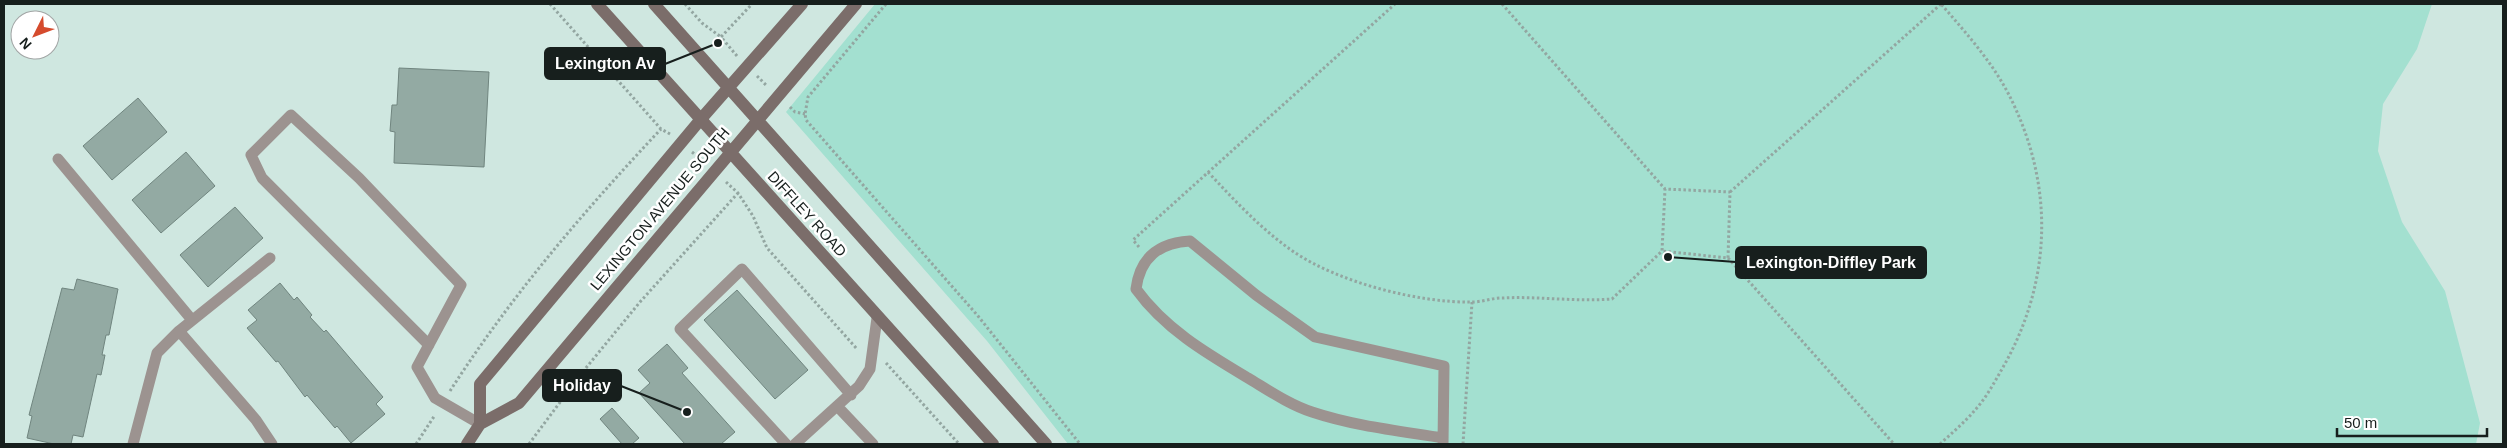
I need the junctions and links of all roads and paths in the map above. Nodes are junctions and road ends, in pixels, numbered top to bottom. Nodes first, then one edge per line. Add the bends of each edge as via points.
1 (550, 4) edge
2 (597, 4) edge
3 (654, 4) edge
4 (685, 4) edge
5 (752, 4) edge
6 (802, 4) edge
7 (856, 4) edge
8 (886, 4) edge
9 (1395, 4) edge
10 (1502, 4) edge
11 (1941, 4) edge
12 (726, 34) dead end
13 (721, 37) dead end
14 (729, 87) junction
15 (700, 120) junction
16 (758, 120) junction
17 (661, 129) junction
18 (681, 142) junction
19 (729, 151) junction
20 (58, 159) dead end
21 (713, 170) junction
22 (1208, 172) junction
23 (1665, 189) junction
24 (1730, 192) junction
25 (738, 193) junction
26 (1662, 251) junction
27 (270, 258) dead end
28 (1728, 258) junction
29 (1149, 259) junction
30 (1472, 302) junction
31 (877, 318) junction
32 (192, 320) junction
33 (178, 331) junction
34 (429, 346) junction
35 (871, 358) junction
36 (851, 395) junction
37 (443, 402) junction
38 (837, 406) junction
39 (480, 424) junction
40 (1443, 441) edge
41 (133, 444) edge
42 (272, 444) edge
43 (416, 444) edge
44 (467, 444) edge
45 (529, 444) edge
46 (786, 444) edge
47 (795, 444) edge
48 (873, 444) edge
49 (959, 444) edge
50 (993, 444) edge
51 (1046, 444) edge
52 (1080, 444) edge
53 (1463, 444) edge
54 (1894, 444) edge
55 (1940, 444) edge

1 - 17 path
2 - 15 main road, DIFFLEY ROAD
3 - 14 main road, DIFFLEY ROAD
4 - 13 path via 702,23
5 - 12 path
6 - 14 main road, LEXINGTON AVENUE SOUTH
7 - 16 main road, LEXINGTON AVENUE SOUTH
8 - 52 path via 808,97 806,120 978,316
9 - 22 path
10 - 23 path
11 - 24 path
11 - 55 path via 1995,70 2012,100 2027,135 2036,169 2042,233 2040,268 2031,307 2015,346 1976,409
14 - 15 main road, LEXINGTON AVENUE SOUTH
14 - 16 main road, DIFFLEY ROAD
15 - 18 main road, LEXINGTON AVENUE SOUTH
15 - 19 main road, DIFFLEY ROAD
16 - 19 main road, LEXINGTON AVENUE SOUTH
16 - 51 main road, DIFFLEY ROAD
17 - 18 path
17 - 37 path via 532,275 496,321
18 - 21 path
18 - 39 main road, LEXINGTON AVENUE SOUTH via 480,384
19 - 21 main road, LEXINGTON AVENUE SOUTH
19 - 31 main road, DIFFLEY ROAD
20 - 32 lane
21 - 25 path
21 - 39 main road, LEXINGTON AVENUE SOUTH via 519,403
22 - 29 path via 1133,240
22 - 30 path via 1264,229 1296,253 1343,276 1415,298
23 - 24 path
23 - 26 path
24 - 28 path
25 - 35 path via 753,216 766,248 861,354
25 - 45 path via 580,374
26 - 28 path
26 - 30 path via 1612,298 1502,298
27 - 32 lane
28 - 54 path
29 - 40 lane via 1138,271 1136,289 1152,310 1196,347 1270,392 1312,412
29 - 40 lane via 1155,251 1173,242 1190,241 1256,295 1315,337 1444,366
30 - 53 path
31 - 35 lane
31 - 50 main road, DIFFLEY ROAD
32 - 33 lane
33 - 41 lane via 157,353
33 - 42 lane via 256,420
34 - 34 lane via 461,286 359,178 291,115 250,155 262,178
34 - 37 lane via 417,367 436,398
35 - 36 lane via 870,369
35 - 49 path via 887,363
36 - 38 lane
36 - 46 lane via 742,269 680,329
37 - 39 lane
37 - 43 path
38 - 47 lane
38 - 48 lane
39 - 44 main road, LEXINGTON AVENUE SOUTH

